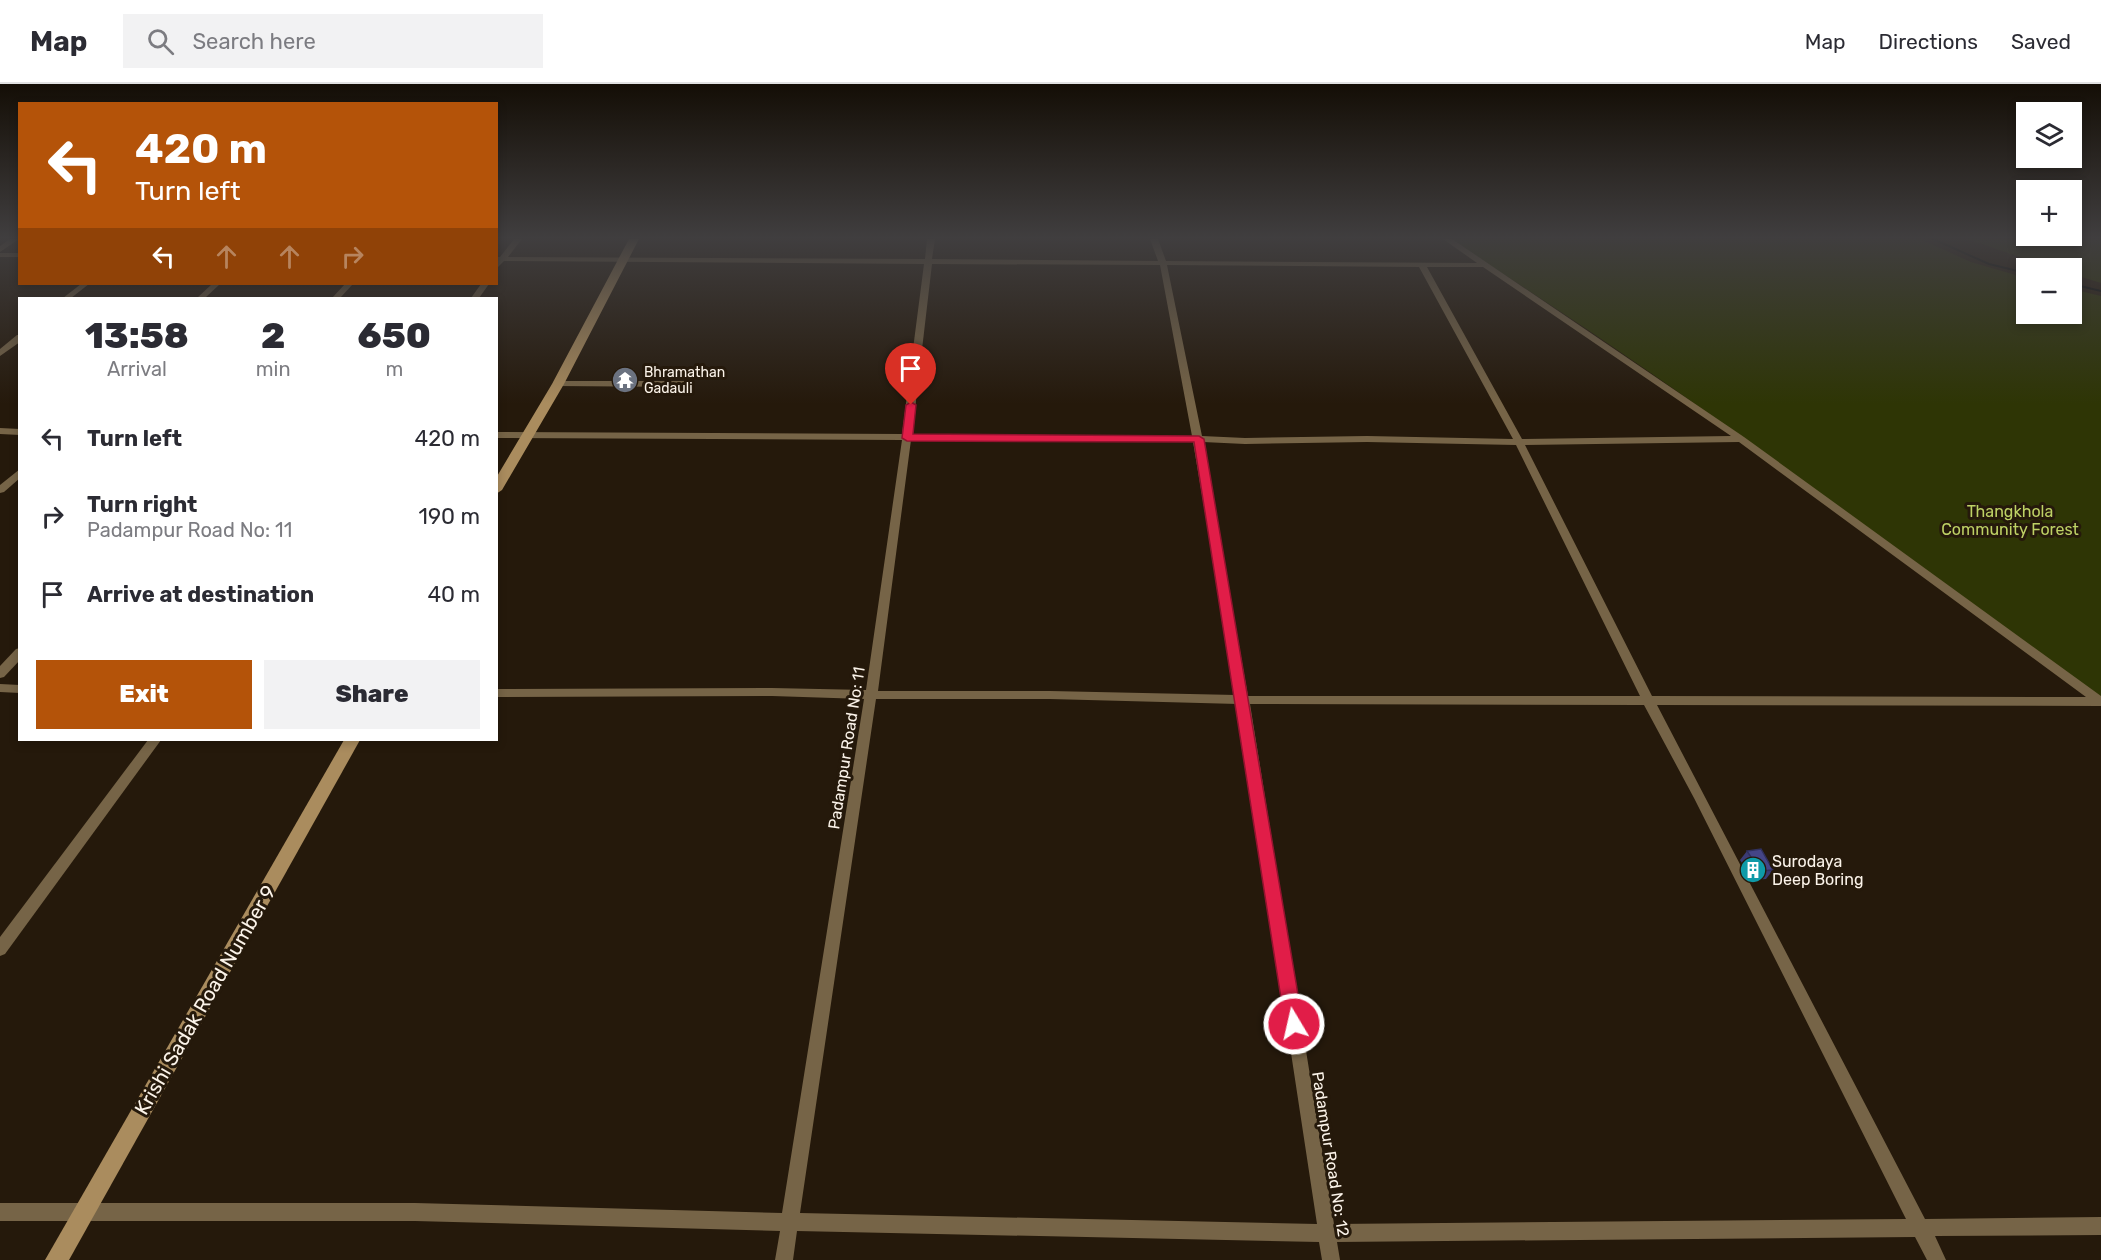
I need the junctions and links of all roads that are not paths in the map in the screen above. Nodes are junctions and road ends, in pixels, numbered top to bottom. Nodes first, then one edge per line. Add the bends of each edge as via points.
1 (606, 294) edge
2 (926, 294) edge
3 (1169, 294) edge
4 (1437, 294) edge
5 (1527, 294) edge
6 (18, 338) edge
7 (0, 352) edge
8 (558, 384) junction
9 (688, 384) dead end
10 (0, 431) edge
11 (18, 432) edge
12 (498, 435) edge
13 (528, 435) junction
14 (907, 438) junction
15 (1199, 439) junction
16 (1741, 439) junction
17 (1519, 442) junction
18 (18, 474) edge
19 (498, 487) edge
20 (0, 490) edge
21 (18, 654) edge
22 (0, 674) edge
23 (0, 688) edge
24 (18, 689) edge
25 (498, 693) edge
26 (871, 695) junction
27 (1243, 700) junction
28 (1647, 701) junction
29 (2101, 702) edge
30 (154, 741) edge
31 (351, 741) edge
32 (0, 949) edge
33 (0, 1212) edge
34 (83, 1213) junction
35 (790, 1222) junction
36 (2101, 1226) edge
37 (1920, 1228) junction
38 (1327, 1233) junction
39 (56, 1260) edge
40 (784, 1260) edge
41 (1331, 1260) edge
42 (1937, 1260) edge

1 - 8 street
2 - 14 street, Padampur Road No: 11
3 - 15 street, Padampur Road No: 12
4 - 17 street
5 - 16 street
6 - 7 street
8 - 9 street
8 - 13 street
10 - 11 street
12 - 13 street
13 - 14 street
13 - 19 street
14 - 15 street
14 - 26 street, Padampur Road No: 11
15 - 17 street
15 - 27 street, Padampur Road No: 12
16 - 17 street
16 - 29 street
17 - 28 street
18 - 20 street
21 - 22 street
23 - 24 street
25 - 26 street
26 - 27 street
26 - 35 street, Padampur Road No: 11
27 - 28 street
27 - 38 street, Padampur Road No: 12
28 - 29 street
28 - 37 street
30 - 32 street
31 - 34 street, Krishi Sadak Road Number 9
33 - 34 street
34 - 35 street via 415,1212
34 - 39 street, Krishi Sadak Road Number 9
35 - 38 street
35 - 40 street, Padampur Road No: 11
36 - 37 street
37 - 38 street
37 - 42 street
38 - 41 street, Padampur Road No: 12

